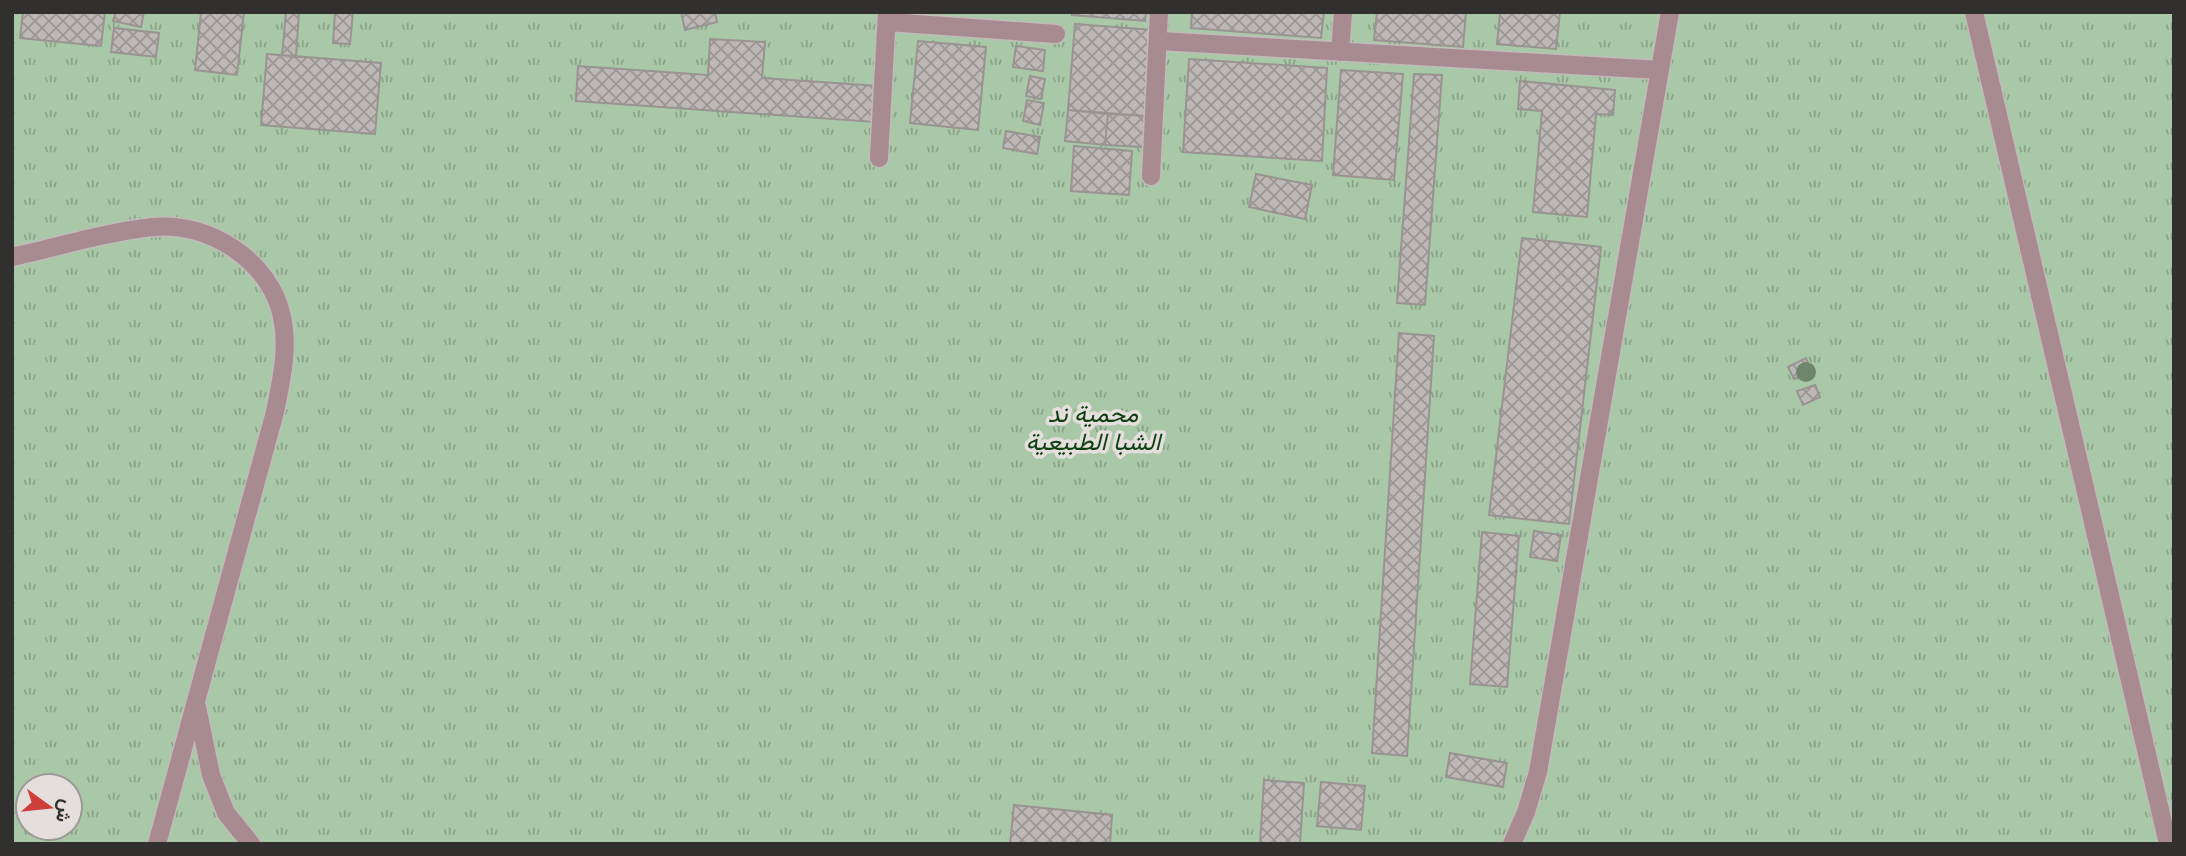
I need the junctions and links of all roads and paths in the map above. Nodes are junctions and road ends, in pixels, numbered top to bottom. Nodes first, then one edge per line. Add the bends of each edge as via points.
1 (1160, 12) edge
2 (1343, 12) edge
3 (1670, 12) edge
4 (1974, 12) edge
5 (888, 17) edge
6 (1056, 34) dead end
7 (1159, 41) junction
8 (1340, 51) junction
9 (1660, 70) junction
10 (879, 158) dead end
11 (1151, 176) dead end
12 (12, 257) edge
13 (195, 696) junction
14 (157, 844) edge
15 (251, 844) edge
16 (1512, 844) edge
17 (2168, 844) edge

1 - 7 lane
2 - 8 lane
3 - 9 lane
4 - 17 lane
5 - 6 lane
5 - 10 lane
7 - 8 lane
7 - 11 lane
8 - 9 lane
9 - 16 lane via 1538,772
12 - 13 lane via 154,227 188,228 220,239 247,258 268,285 282,315 285,348 275,412
13 - 14 lane
13 - 15 lane via 211,775 226,813

